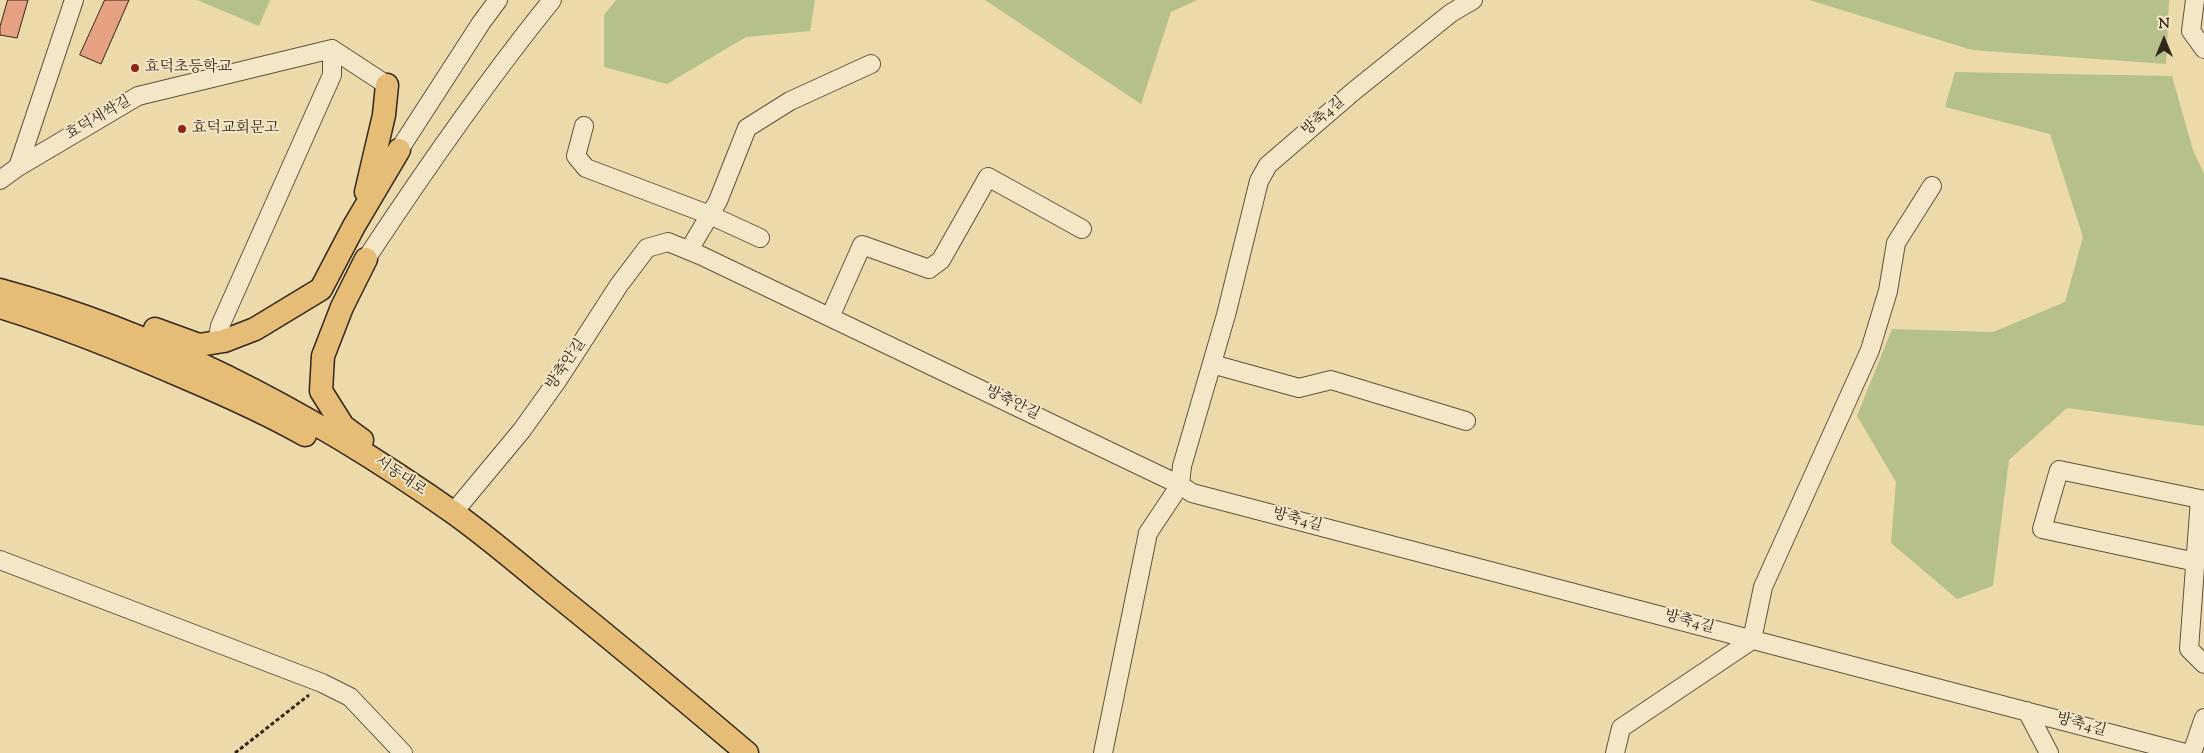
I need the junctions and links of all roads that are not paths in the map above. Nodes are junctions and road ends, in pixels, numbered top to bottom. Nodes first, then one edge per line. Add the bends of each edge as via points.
1 (74, 0) edge
2 (498, 0) edge
3 (552, 0) edge
4 (1474, 0) edge
5 (2195, 0) edge
6 (332, 49) junction
7 (2204, 49) edge
8 (871, 64) dead end
9 (387, 85) joint
10 (584, 126) dead end
11 (399, 150) joint
12 (18, 167) junction
13 (0, 180) edge
14 (1932, 186) dead end
15 (710, 215) junction
16 (360, 216) junction
17 (1082, 229) dead end
18 (760, 238) dead end
19 (689, 250) junction
20 (366, 259) joint
21 (0, 290) edge
22 (0, 307) edge
23 (77, 314) junction
24 (830, 317) junction
25 (217, 342) junction
26 (1212, 364) junction
27 (1466, 421) dead end
28 (1186, 489) junction
29 (434, 500) junction
30 (453, 513) junction
31 (0, 560) edge
32 (2196, 562) junction
33 (1752, 640) junction
34 (2204, 664) edge
35 (2026, 712) junction
36 (2204, 718) edge
37 (403, 753) edge
38 (727, 753) edge
39 (747, 753) edge
40 (1103, 753) edge
41 (1615, 753) edge
42 (2049, 753) edge
43 (2185, 753) edge
44 (2192, 753) edge

1 - 12 street
2 - 11 street
3 - 20 street via 424,171
4 - 26 street, 방축4길 via 1443,19 1268,165 1259,181
5 - 7 street via 2191,31
6 - 9 street
6 - 12 street, 효덕새싹길 via 138,96
6 - 25 street via 332,75 220,326
8 - 15 street via 790,101 747,128
9 - 16 main road via 384,115
10 - 15 street via 576,156 586,168
11 - 16 main road
12 - 13 street, 효덕새싹길
14 - 33 street via 1896,243 1888,291 1870,350 1763,588
15 - 18 street
15 - 19 street
16 - 25 main road via 321,289 255,329
17 - 24 street via 988,177 941,260 929,269 862,245
19 - 24 street, 방축안길
19 - 30 street, 방축안길 via 668,242 647,248 528,422
20 - 29 main road via 323,356 321,391 343,426 419,483
21 - 23 main road, 서동대로
22 - 38 main road, 서동대로 via 70,329 211,389 299,432 358,466 441,520 480,550
23 - 25 main road via 137,323 199,345
23 - 29 main road, 서동대로 via 173,352 272,400 363,452
24 - 28 street, 방축안길
26 - 27 street via 1299,388 1331,380
26 - 28 street, 방축4길 via 1182,466
28 - 33 street, 방축4길
28 - 40 street, 방축4길 via 1148,533
29 - 30 main road, 서동대로
30 - 39 main road, 서동대로 via 576,610
31 - 37 street via 322,683 350,698
32 - 32 street via 2200,499 2059,470 2042,530
32 - 34 street via 2189,649
33 - 35 street, 방축4길
33 - 41 street via 1621,728
35 - 42 street
35 - 43 street, 방축4길
36 - 44 street

